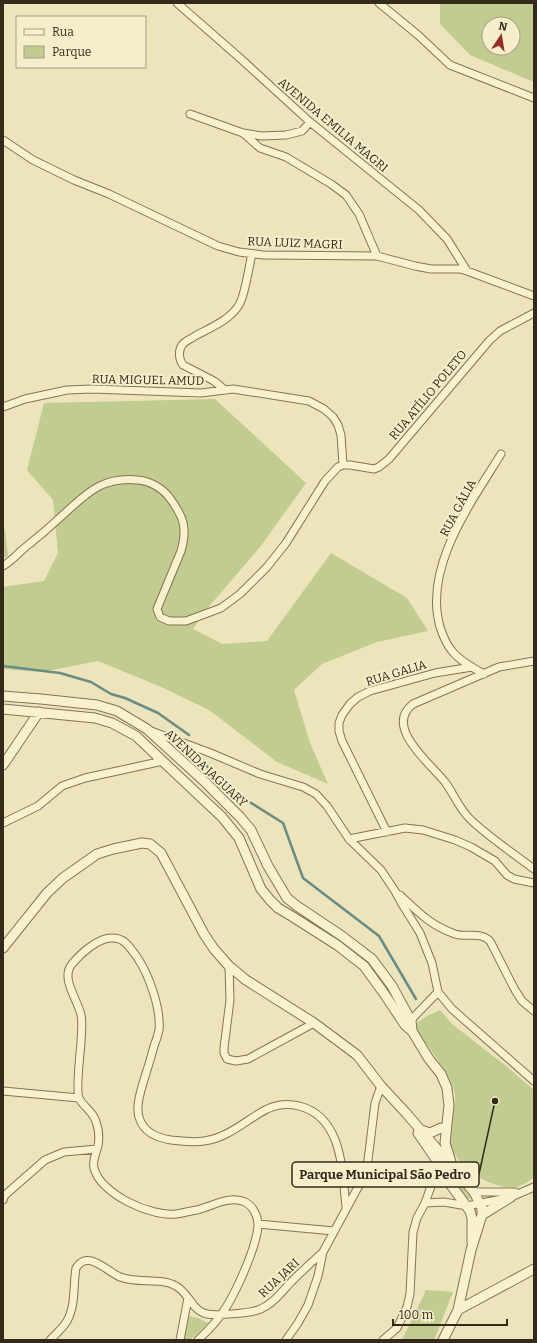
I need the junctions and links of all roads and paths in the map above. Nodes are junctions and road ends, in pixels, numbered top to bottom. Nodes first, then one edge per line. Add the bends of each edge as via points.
1 (177, 3) edge
2 (379, 3) edge
3 (534, 98) edge
4 (190, 114) dead end
5 (310, 122) junction
6 (244, 133) junction
7 (3, 140) edge
8 (252, 254) junction
9 (378, 256) junction
10 (467, 270) junction
11 (534, 296) edge
12 (534, 313) edge
13 (225, 390) junction
14 (3, 407) edge
15 (501, 454) dead end
16 (343, 465) junction
17 (3, 566) edge
18 (534, 662) edge
19 (472, 667) junction
20 (484, 674) junction
21 (3, 696) edge
22 (75, 702) junction
23 (3, 709) edge
24 (39, 712) junction
25 (66, 714) junction
26 (147, 729) junction
27 (163, 761) junction
28 (3, 765) edge
29 (3, 823) edge
30 (387, 832) junction
31 (349, 839) junction
32 (534, 869) edge
33 (534, 882) edge
34 (395, 891) junction
35 (301, 909) junction
36 (293, 917) junction
37 (3, 948) edge
38 (229, 966) junction
39 (438, 992) junction
40 (534, 1011) edge
41 (314, 1023) junction
42 (409, 1025) junction
43 (534, 1081) edge
44 (381, 1086) junction
45 (3, 1091) edge
46 (79, 1098) junction
47 (406, 1113) junction
48 (447, 1114) junction
49 (441, 1128) junction
50 (421, 1130) junction
51 (97, 1149) junction
52 (437, 1157) junction
53 (455, 1170) junction
54 (445, 1177) junction
55 (534, 1187) edge
56 (525, 1191) junction
57 (474, 1192) junction
58 (510, 1196) junction
59 (3, 1200) edge
60 (425, 1203) junction
61 (480, 1203) junction
62 (467, 1206) junction
63 (346, 1208) junction
64 (482, 1215) junction
65 (258, 1224) junction
66 (334, 1231) junction
67 (472, 1250) junction
68 (323, 1252) junction
69 (534, 1269) edge
70 (188, 1298) junction
71 (458, 1310) junction
72 (222, 1314) junction
73 (50, 1340) edge
74 (180, 1340) edge
75 (198, 1340) edge
76 (286, 1340) edge
77 (383, 1340) edge
78 (443, 1340) edge

1 - 5 street, AVENIDA EMILIA MAGRI
2 - 3 street via 450,65
4 - 6 street
5 - 6 street via 302,131 286,134 262,136
5 - 10 street, AVENIDA EMILIA MAGRI via 419,210 447,239
6 - 9 street via 260,148 286,157 346,195 359,214
7 - 8 street, RUA LUIZ MAGRI via 33,160 218,246
8 - 9 street, RUA LUIZ MAGRI
8 - 13 street via 241,303 225,319 182,344 179,353 180,361 187,368 214,381
9 - 10 street, RUA LUIZ MAGRI via 425,268
10 - 11 street, RUA LUIZ MAGRI
12 - 16 street, RUA ATÍLIO POLETO via 489,341 389,459 379,467 374,469
13 - 14 street, RUA MIGUEL AMUD via 201,393 67,390 25,399
13 - 16 street, RUA MIGUEL AMUD via 243,390 309,401 324,409 333,417 342,435
15 - 19 street, RUA GÁLIA via 458,526 445,557 438,588 437,608 444,640 453,652
16 - 17 street via 325,481 286,543 267,567 240,594 221,608 186,621 169,621 160,617 157,609 181,551 185,527 179,511 165,492 145,481 119,480 97,487
18 - 20 street via 499,667
19 - 20 street, RUA GÁLIA
19 - 30 street, RUA GALIA via 435,673 370,691 358,697 342,715 339,730 342,741
20 - 32 street via 413,704 405,714 403,726 414,746 446,783 467,816
21 - 22 street, AVENIDA JAGUARY
22 - 25 street
22 - 26 street, AVENIDA JAGUARY via 117,711
23 - 24 street, AVENIDA JAGUARY
24 - 25 street, AVENIDA JAGUARY
24 - 28 street
25 - 27 street, AVENIDA JAGUARY via 112,723 136,736
26 - 31 street via 316,794
26 - 35 street, AVENIDA JAGUARY via 240,816 251,830 287,898
27 - 29 street via 85,778 62,786 38,806
27 - 36 street, AVENIDA JAGUARY via 230,827 239,838 261,889 278,908
30 - 31 street
30 - 33 street via 413,828 455,840 495,861 511,878
31 - 34 street via 381,870
34 - 39 street via 420,933 432,964
34 - 40 street via 433,924 457,934 486,937 522,1001
35 - 36 street
35 - 42 street, AVENIDA JAGUARY via 372,959 392,986
36 - 42 street, AVENIDA JAGUARY via 337,944 364,966
37 - 38 street via 47,893 68,875 97,854 146,843 161,853 204,934
38 - 41 street via 246,980
38 - 41 street via 230,1000 224,1048 227,1059 248,1059
39 - 42 street
39 - 43 street via 452,1009
41 - 44 street via 357,1055
42 - 48 street, AVENIDA JAGUARY via 441,1074 447,1088
44 - 47 street
44 - 63 street via 375,1103 366,1170
45 - 46 street
46 - 51 street via 94,1115 99,1139
46 - 63 street via 81,1016 68,980 69,968 97,942 105,938 120,938 140,961 159,1010 159,1030 140,1094 138,1112 145,1129 163,1138 204,1142 229,1132 279,1104 309,1108 329,1125 336,1140
47 - 50 street
47 - 52 street
48 - 49 street
48 - 53 street, AVENIDA JAGUARY via 445,1142
49 - 50 street via 430,1133
49 - 52 street
50 - 52 street
51 - 59 street via 64,1152 45,1160
51 - 65 street via 93,1166 99,1177 126,1201 165,1214 197,1210 227,1201 242,1201 252,1207
52 - 53 street
52 - 54 street
52 - 60 street
53 - 54 street
53 - 57 street
54 - 62 street
55 - 56 street
56 - 57 street
56 - 58 street
57 - 61 street
58 - 61 street
58 - 64 street
60 - 62 street via 440,1202
60 - 77 street via 413,1232 407,1307 397,1328
61 - 62 street
61 - 64 street
62 - 67 street via 472,1218
63 - 66 street
64 - 67 street
65 - 66 street
65 - 72 street via 246,1265
66 - 68 street
67 - 71 street
68 - 72 street, RUA JARI via 267,1306 253,1312
68 - 76 street via 308,1305
69 - 71 street
70 - 72 street, RUA JARI via 201,1312
70 - 73 street, RUA JARI via 172,1284 121,1278 93,1260 84,1260 76,1268 72,1309 68,1320
70 - 74 street
71 - 78 street
72 - 75 street

